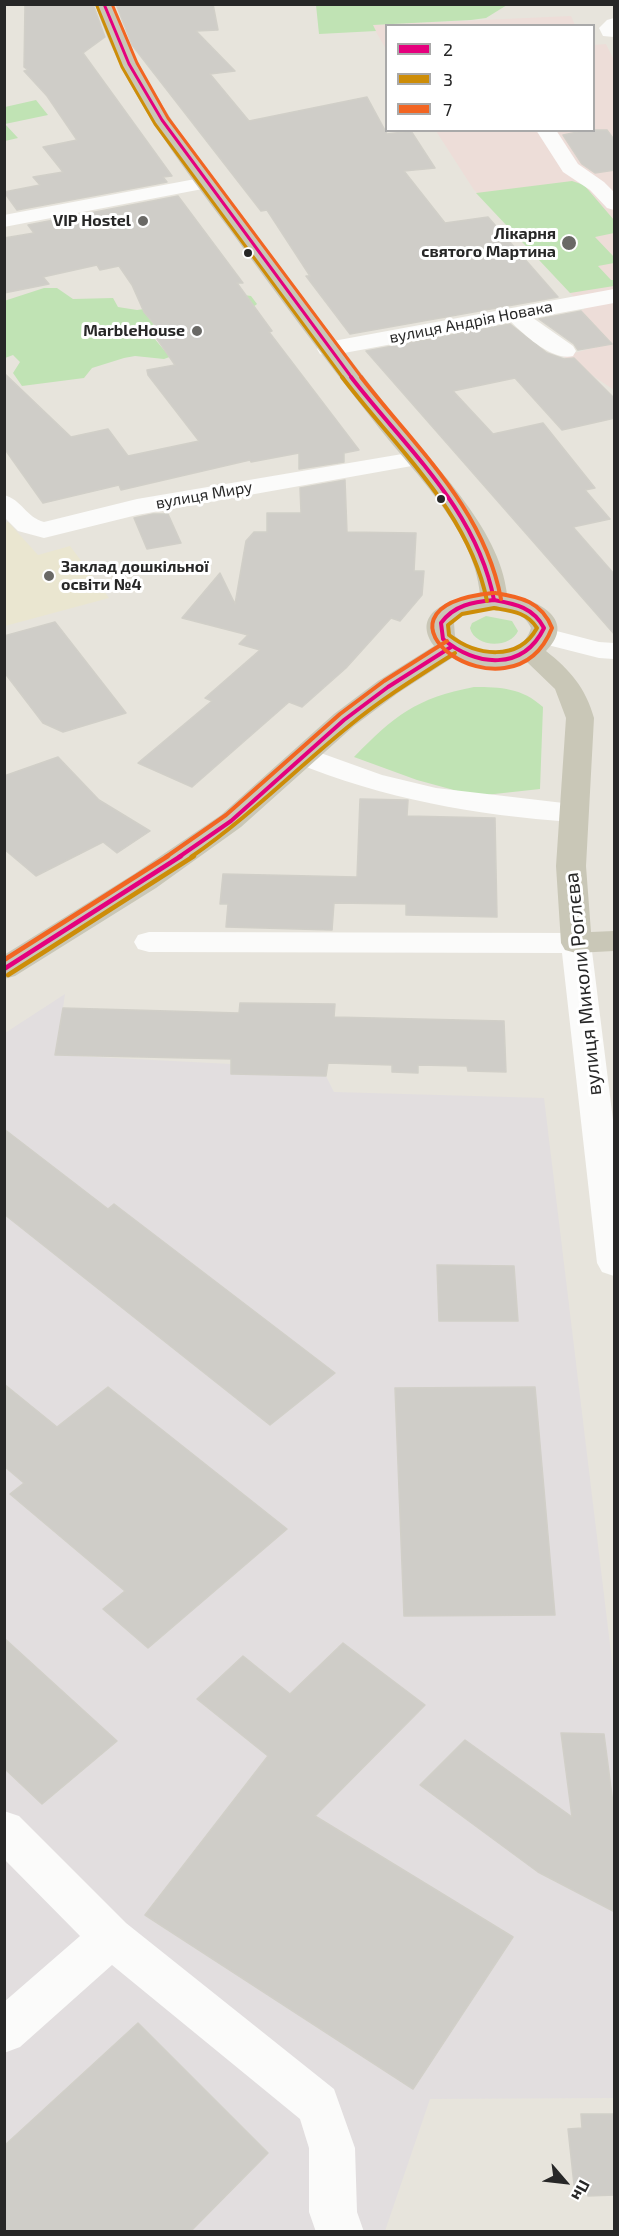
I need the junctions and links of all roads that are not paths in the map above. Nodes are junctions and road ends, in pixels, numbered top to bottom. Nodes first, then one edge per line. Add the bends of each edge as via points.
1 (104, 4) edge
2 (547, 132) edge
3 (206, 183) junction
4 (615, 204) edge
5 (4, 221) edge
6 (615, 296) edge
7 (516, 314) junction
8 (328, 349) junction
9 (565, 351) dead end
10 (414, 459) junction
11 (4, 502) edge
12 (494, 600) junction
13 (538, 644) junction
14 (451, 646) junction
15 (615, 651) edge
16 (304, 756) junction
17 (573, 813) junction
18 (615, 941) edge
19 (149, 942) dead end
20 (576, 943) junction
21 (4, 969) edge
22 (604, 1086) edge
23 (615, 1263) edge
24 (4, 1830) edge
25 (111, 1937) junction
26 (4, 2032) edge
27 (340, 2232) edge

1 - 3 main road via 126,62
2 - 4 street via 570,168
3 - 5 street
3 - 8 main road
6 - 7 street, вулиця Андрія Новака
7 - 8 street, вулиця Андрія Новака
7 - 9 street
8 - 10 main road
10 - 11 street, вулиця Миру via 137,507 44,530 27,526
10 - 12 main road via 470,526 485,552
12 - 13 main road via 519,605 541,618 545,627
12 - 14 main road via 472,603 447,615 440,634
13 - 14 main road via 518,657 485,659
13 - 15 street
13 - 17 main road, вулиця Миколи Роглєва via 576,698 580,718
14 - 16 main road via 388,687
16 - 17 street via 354,777 424,797
16 - 21 main road via 231,821
17 - 20 main road, вулиця Миколи Роглєва via 571,866
18 - 20 main road
19 - 20 street
20 - 22 street, вулиця Миколи Роглєва
22 - 23 street, вулиця Миколи Роглєва
24 - 25 street
25 - 26 street
25 - 27 street via 318,2105 332,2148 333,2212

